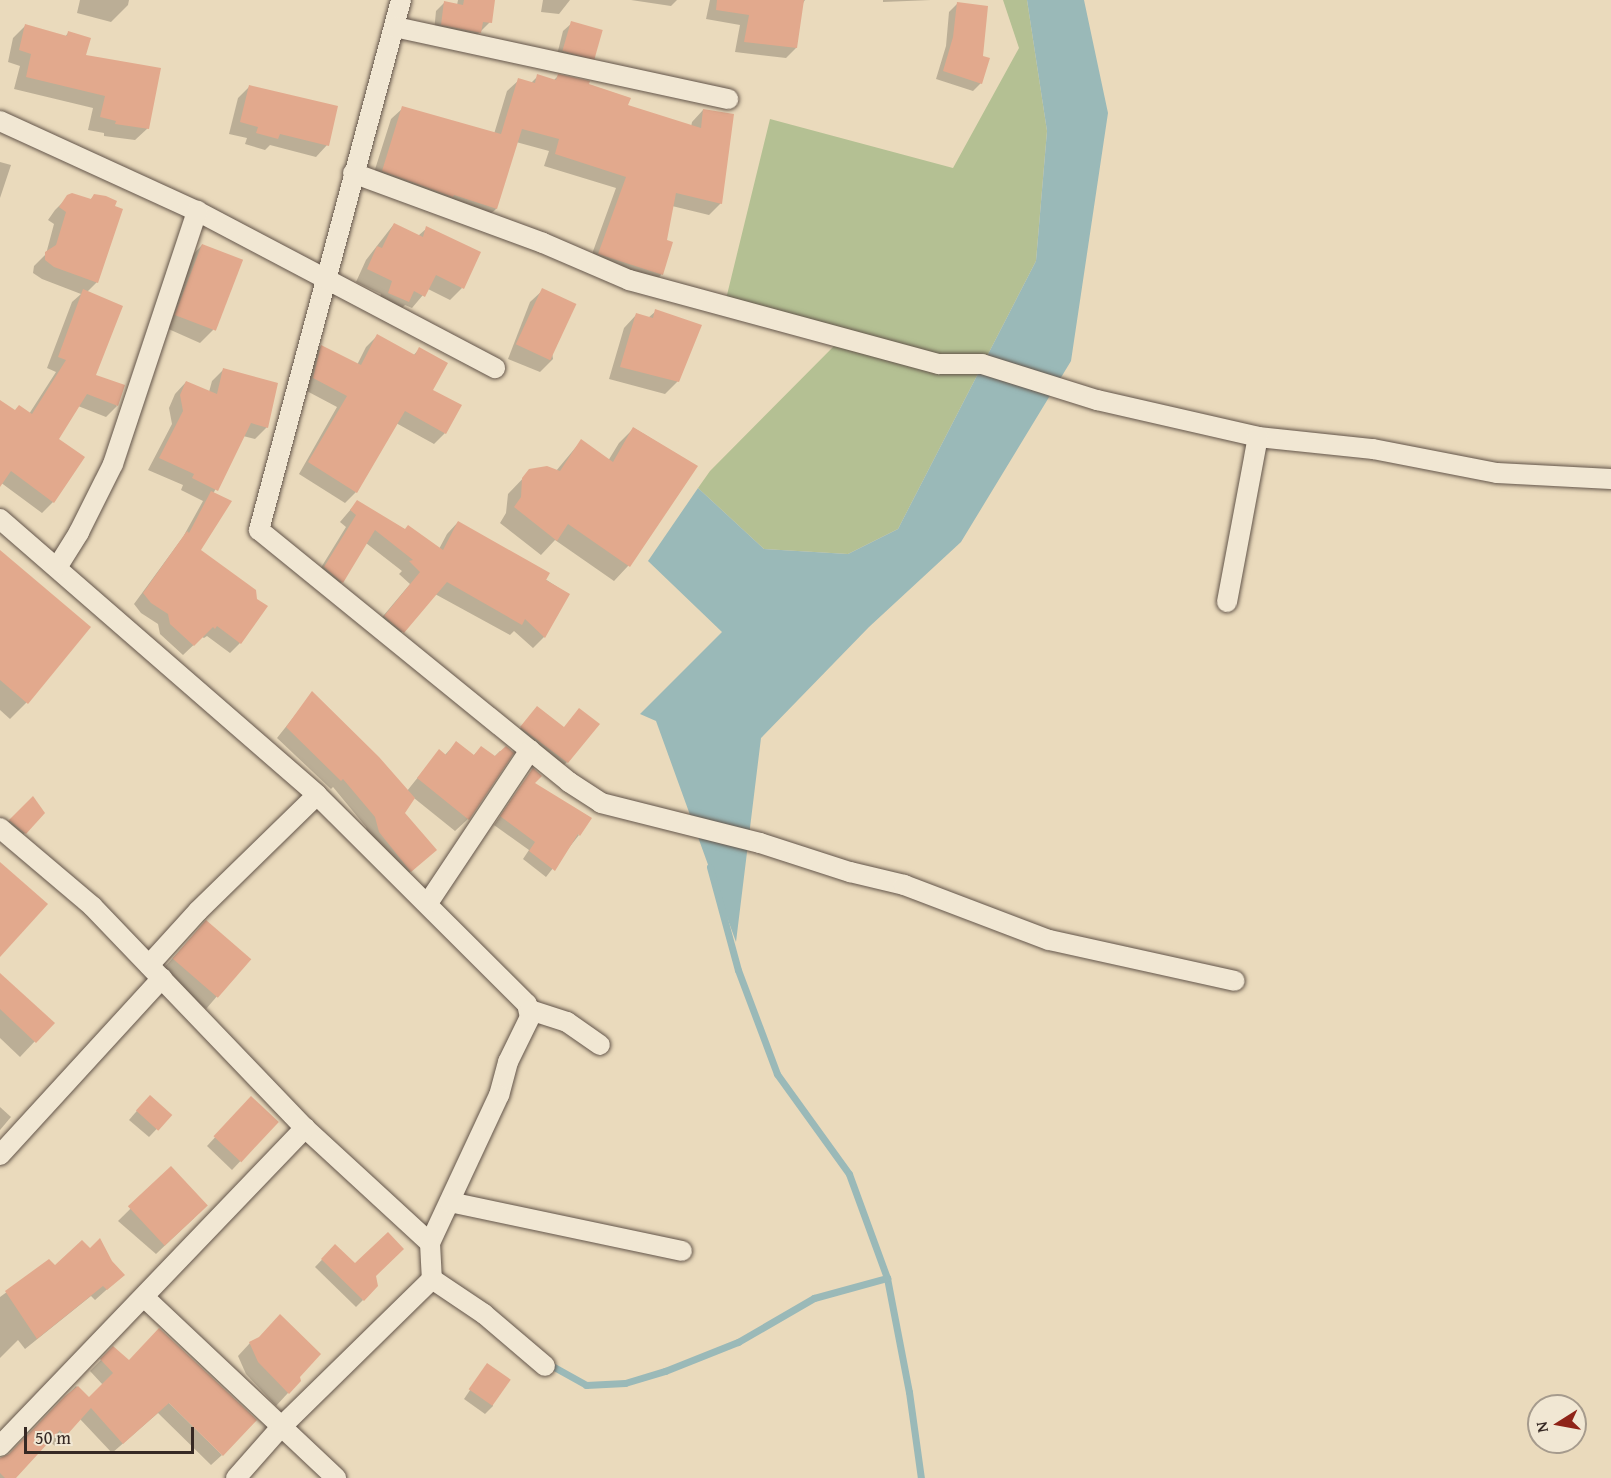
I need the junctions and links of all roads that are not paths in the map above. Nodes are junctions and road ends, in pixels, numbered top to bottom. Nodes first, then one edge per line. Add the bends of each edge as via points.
1 (401, 0) edge
2 (395, 27) junction
3 (728, 99) dead end
4 (0, 121) edge
5 (353, 172) junction
6 (197, 211) junction
7 (325, 279) junction
8 (495, 368) dead end
9 (1258, 437) junction
10 (1611, 479) edge
11 (0, 519) edge
12 (58, 566) junction
13 (1227, 602) dead end
14 (530, 750) junction
15 (317, 795) junction
16 (0, 828) edge
17 (428, 903) junction
18 (155, 971) junction
19 (1235, 981) dead end
20 (530, 1010) junction
21 (600, 1045) dead end
22 (305, 1128) junction
23 (0, 1155) edge
24 (450, 1202) junction
25 (430, 1243) junction
26 (682, 1251) dead end
27 (432, 1280) junction
28 (144, 1297) junction
29 (545, 1366) dead end
30 (281, 1427) junction
31 (0, 1446) edge
32 (236, 1478) edge
33 (336, 1478) edge

1 - 2 street
2 - 3 street
2 - 5 street
4 - 6 street
5 - 7 street
5 - 9 street via 543,243 628,280 939,364 982,364 1097,400
6 - 7 street
6 - 12 street via 112,464
7 - 8 street
7 - 14 street via 259,530
9 - 10 street via 1372,449 1497,473
9 - 13 street
11 - 12 street
12 - 15 street
14 - 17 street
14 - 19 street via 601,803 904,885 1049,940
15 - 17 street
15 - 18 street via 198,911
16 - 18 street via 92,906
17 - 20 street
18 - 22 street
18 - 23 street
20 - 21 street via 567,1022
20 - 24 street via 499,1095
22 - 25 street
22 - 28 street
24 - 25 street
24 - 26 street
25 - 27 street
27 - 29 street via 484,1314
27 - 30 street
28 - 30 street
28 - 31 street
30 - 32 street
30 - 33 street

